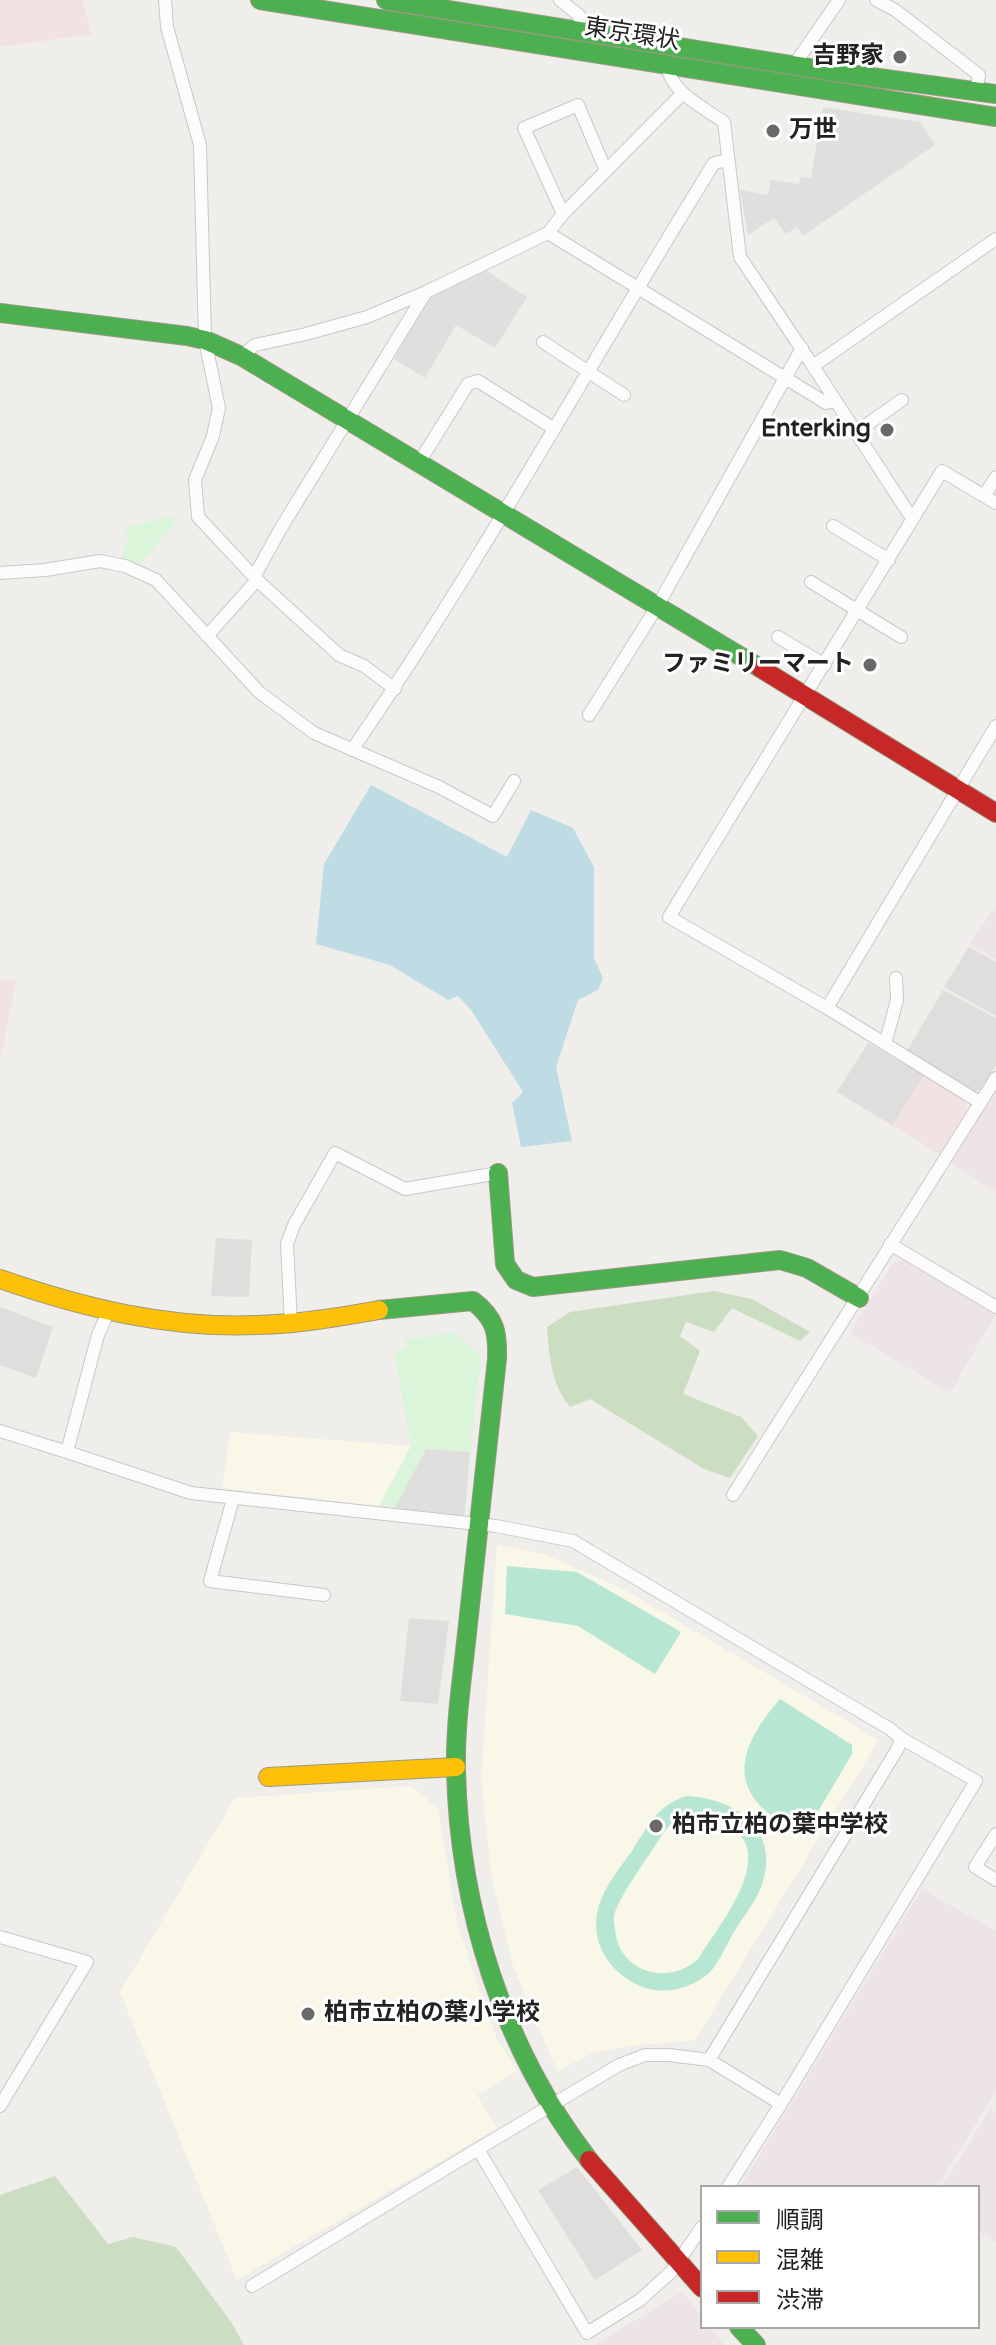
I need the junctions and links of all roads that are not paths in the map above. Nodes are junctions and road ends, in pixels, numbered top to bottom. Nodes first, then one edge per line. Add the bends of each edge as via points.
1 (165, 0) edge
2 (260, 0) edge
3 (386, 0) edge
4 (560, 0) edge
5 (839, 0) edge
6 (876, 0) edge
7 (579, 31) junction
8 (667, 65) junction
9 (794, 65) junction
10 (976, 91) junction
11 (683, 93) junction
12 (996, 94) edge
13 (996, 117) edge
14 (728, 160) junction
15 (606, 171) junction
16 (563, 214) junction
17 (548, 233) junction
18 (996, 239) edge
19 (638, 286) junction
20 (426, 292) junction
21 (0, 313) edge
22 (205, 340) junction
23 (543, 342) dead end
24 (802, 348) junction
25 (241, 356) junction
26 (813, 366) junction
27 (587, 371) junction
28 (785, 377) junction
29 (624, 395) dead end
30 (902, 400) dead end
31 (835, 401) junction
32 (347, 421) junction
33 (553, 428) junction
34 (855, 433) junction
35 (418, 464) junction
36 (996, 477) edge
37 (984, 496) junction
38 (996, 503) edge
39 (503, 515) junction
40 (914, 517) junction
41 (833, 526) dead end
42 (889, 560) junction
43 (0, 573) edge
44 (256, 578) junction
45 (811, 582) dead end
46 (658, 605) junction
47 (858, 610) junction
48 (207, 636) junction
49 (778, 637) dead end
50 (901, 637) dead end
51 (825, 665) junction
52 (395, 689) junction
53 (805, 698) junction
54 (589, 715) dead end
55 (996, 726) edge
56 (352, 750) junction
57 (514, 781) dead end
58 (958, 791) junction
59 (996, 813) edge
60 (896, 978) dead end
61 (827, 1008) junction
62 (885, 1044) junction
63 (996, 1078) edge
64 (981, 1103) junction
65 (498, 1173) joint
66 (890, 1244) junction
67 (0, 1279) edge
68 (859, 1298) junction
69 (996, 1307) edge
70 (109, 1310) junction
71 (291, 1323) junction
72 (0, 1431) edge
73 (67, 1452) junction
74 (733, 1495) dead end
75 (233, 1499) junction
76 (478, 1525) junction
77 (324, 1595) dead end
78 (901, 1738) junction
79 (456, 1767) junction
80 (268, 1777) dead end
81 (996, 1834) edge
82 (996, 1880) edge
83 (0, 1937) edge
84 (709, 2060) junction
85 (781, 2104) junction
86 (0, 2106) edge
87 (550, 2106) junction
88 (478, 2149) junction
89 (729, 2185) edge
90 (700, 2230) edge
91 (678, 2262) junction
92 (252, 2286) dead end
93 (700, 2286) edge
94 (741, 2329) edge
95 (756, 2345) edge

1 - 22 street via 167,27 200,145
2 - 8 main road, 東京環状
3 - 7 main road, 東京環状
4 - 7 street via 580,16
5 - 9 street
6 - 10 street via 979,75
7 - 9 main road, 東京環状
8 - 11 street via 668,75
8 - 13 main road, 東京環状
9 - 10 main road, 東京環状
10 - 12 main road, 東京環状
11 - 14 street via 724,122
11 - 15 street
14 - 19 street via 714,163
14 - 24 street via 740,257
15 - 16 street
15 - 16 street via 578,105 524,128
16 - 17 street
17 - 19 street
17 - 20 street
18 - 26 street
19 - 27 street
19 - 28 street
20 - 25 street via 367,317 255,345
20 - 32 street
21 - 22 main road
22 - 25 main road
22 - 44 street via 219,408 195,480 198,517
23 - 27 street
24 - 26 street
24 - 28 street
25 - 32 main road
26 - 31 street
27 - 29 street
27 - 33 street
28 - 31 street via 826,403
28 - 46 street
30 - 34 street
31 - 34 street
32 - 35 main road
32 - 44 street
33 - 35 street via 478,381 468,384
33 - 39 street
34 - 40 street
35 - 39 main road
36 - 37 street
37 - 38 street
37 - 40 street via 942,471
39 - 46 main road
39 - 52 street
40 - 42 street
41 - 42 street
42 - 47 street
43 - 48 street via 100,561 125,566 156,580
44 - 48 street
44 - 52 street via 339,655
45 - 47 street
46 - 53 main road
46 - 54 street
47 - 50 street
47 - 51 street
48 - 56 street via 259,692 314,733
49 - 51 street
51 - 53 street
52 - 56 street
53 - 58 main road
53 - 61 street via 669,917
55 - 58 street
56 - 57 street via 493,816
58 - 59 main road
58 - 61 street
60 - 62 street via 897,1000
61 - 62 street
62 - 64 street
63 - 64 street
64 - 66 street
65 - 68 main road via 505,1264 516,1280 533,1287 780,1260 807,1268
65 - 71 street via 405,1189 335,1153 287,1244
66 - 68 street
66 - 69 street
67 - 70 main road
68 - 74 street
70 - 71 main road via 182,1323
70 - 73 street
71 - 76 main road via 448,1301 473,1301 485,1310 498,1332
72 - 73 street
73 - 75 street via 191,1493
75 - 76 street
75 - 77 street via 210,1581
76 - 78 street via 573,1541
76 - 79 main road
78 - 84 street
78 - 85 street via 976,1781
79 - 80 main road
79 - 87 main road via 466,1872 488,1958 513,2031
81 - 82 street via 975,1867
83 - 86 street via 87,1962
84 - 85 street
84 - 87 street via 645,2055
85 - 89 street
87 - 88 street
87 - 91 main road via 598,2175
88 - 91 street via 587,2333 640,2300
88 - 92 street
90 - 91 street
91 - 93 main road
94 - 95 main road

